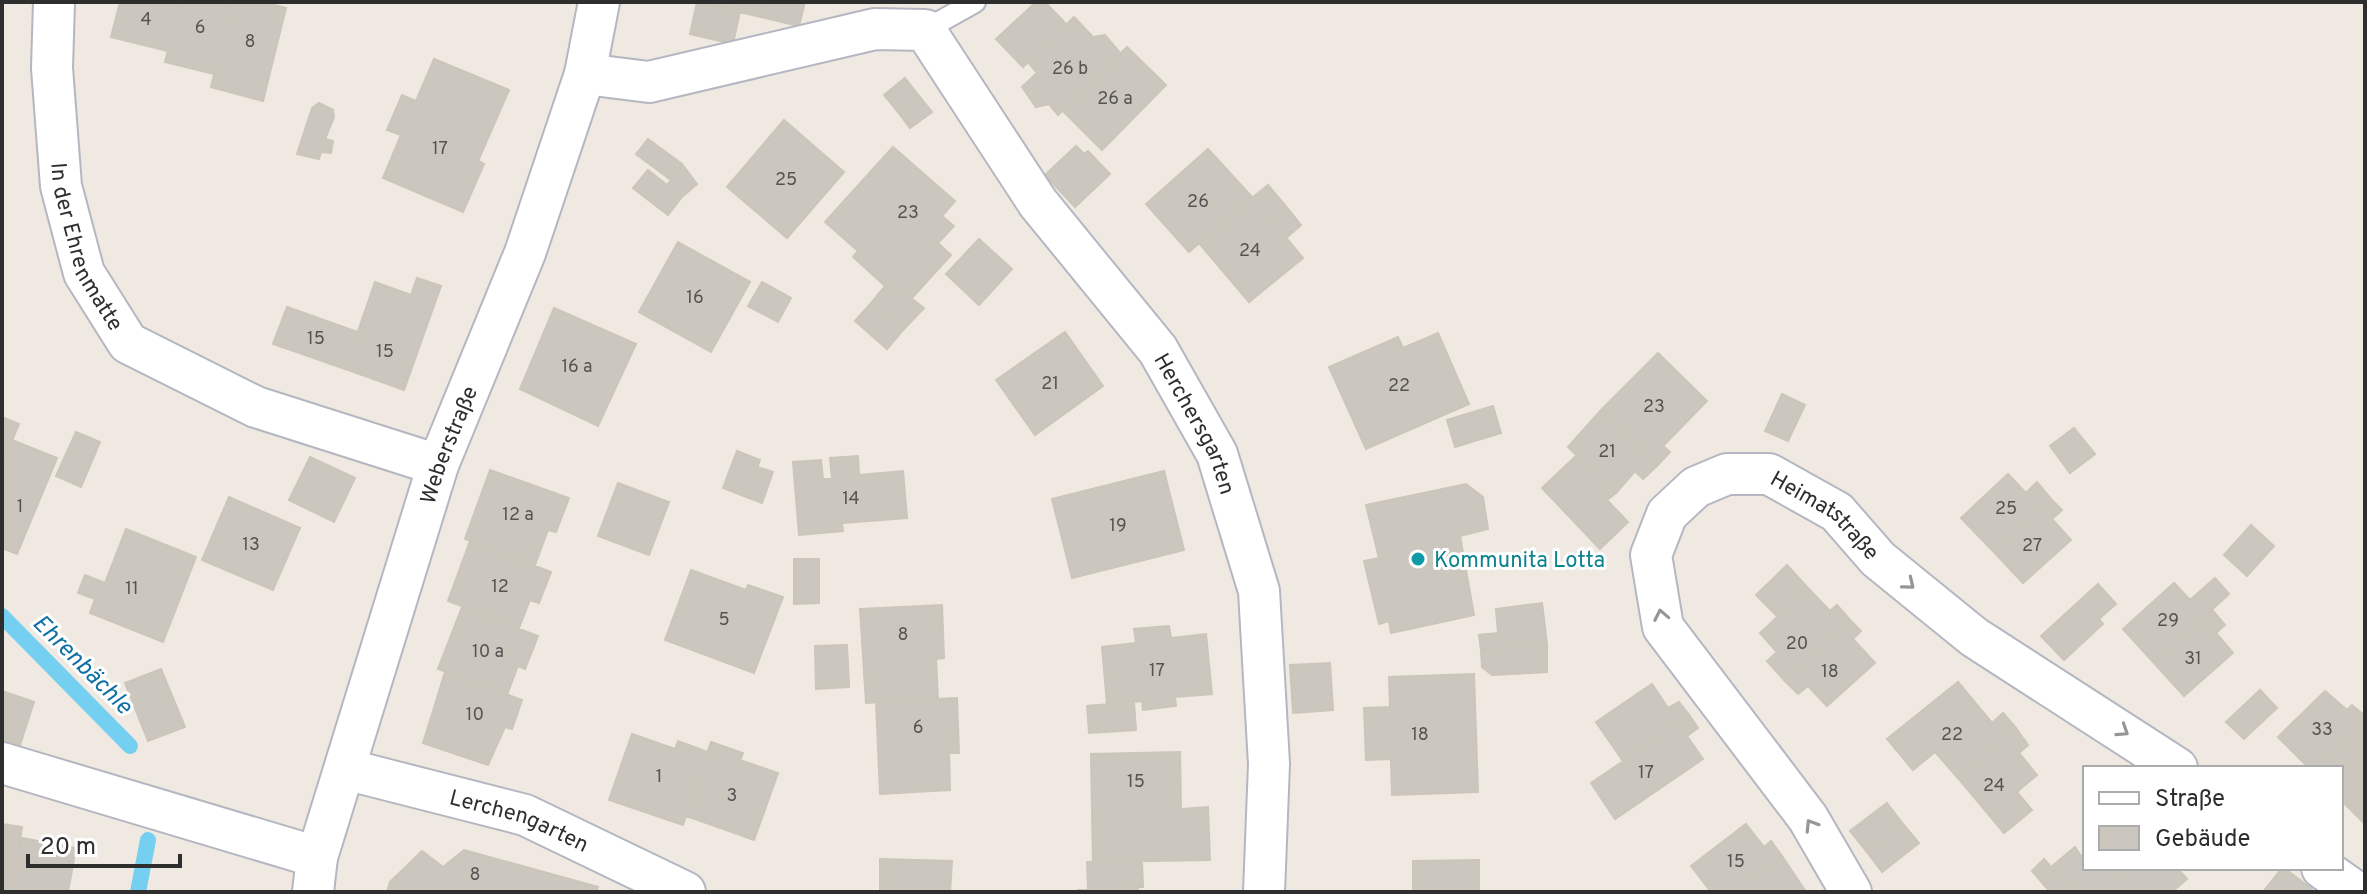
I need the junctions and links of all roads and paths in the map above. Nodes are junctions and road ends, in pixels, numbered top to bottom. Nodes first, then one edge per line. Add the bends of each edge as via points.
1 (54, 2) edge
2 (599, 2) edge
3 (975, 2) edge
4 (925, 30) junction
5 (585, 74) junction
6 (438, 465) junction
7 (2, 763) edge
8 (2174, 766) edge
9 (345, 769) junction
10 (2325, 870) edge
11 (315, 875) edge
12 (685, 892) edge
13 (1264, 892) edge
14 (1851, 892) edge
15 (2356, 892) edge

1 - 6 street, In der Ehrenmatte via 52,68 61,186 84,273 128,343 256,407
2 - 5 street, Weberstraße
3 - 4 lane
4 - 5 street via 875,29 649,82
4 - 13 street, Herchersgarten via 1038,203 1158,350 1217,454 1259,591 1269,764
5 - 6 street, Weberstraße via 525,253
6 - 9 street, Weberstraße
7 - 11 street
14 -> 8 street, Heimatstraße via 1808,818 1663,627 1651,555 1667,514 1696,487 1727,474 1769,474 1837,512 1878,559 1974,637
9 - 11 street, Weberstraße
9 - 12 street, Lerchengarten via 525,815
10 - 15 street

